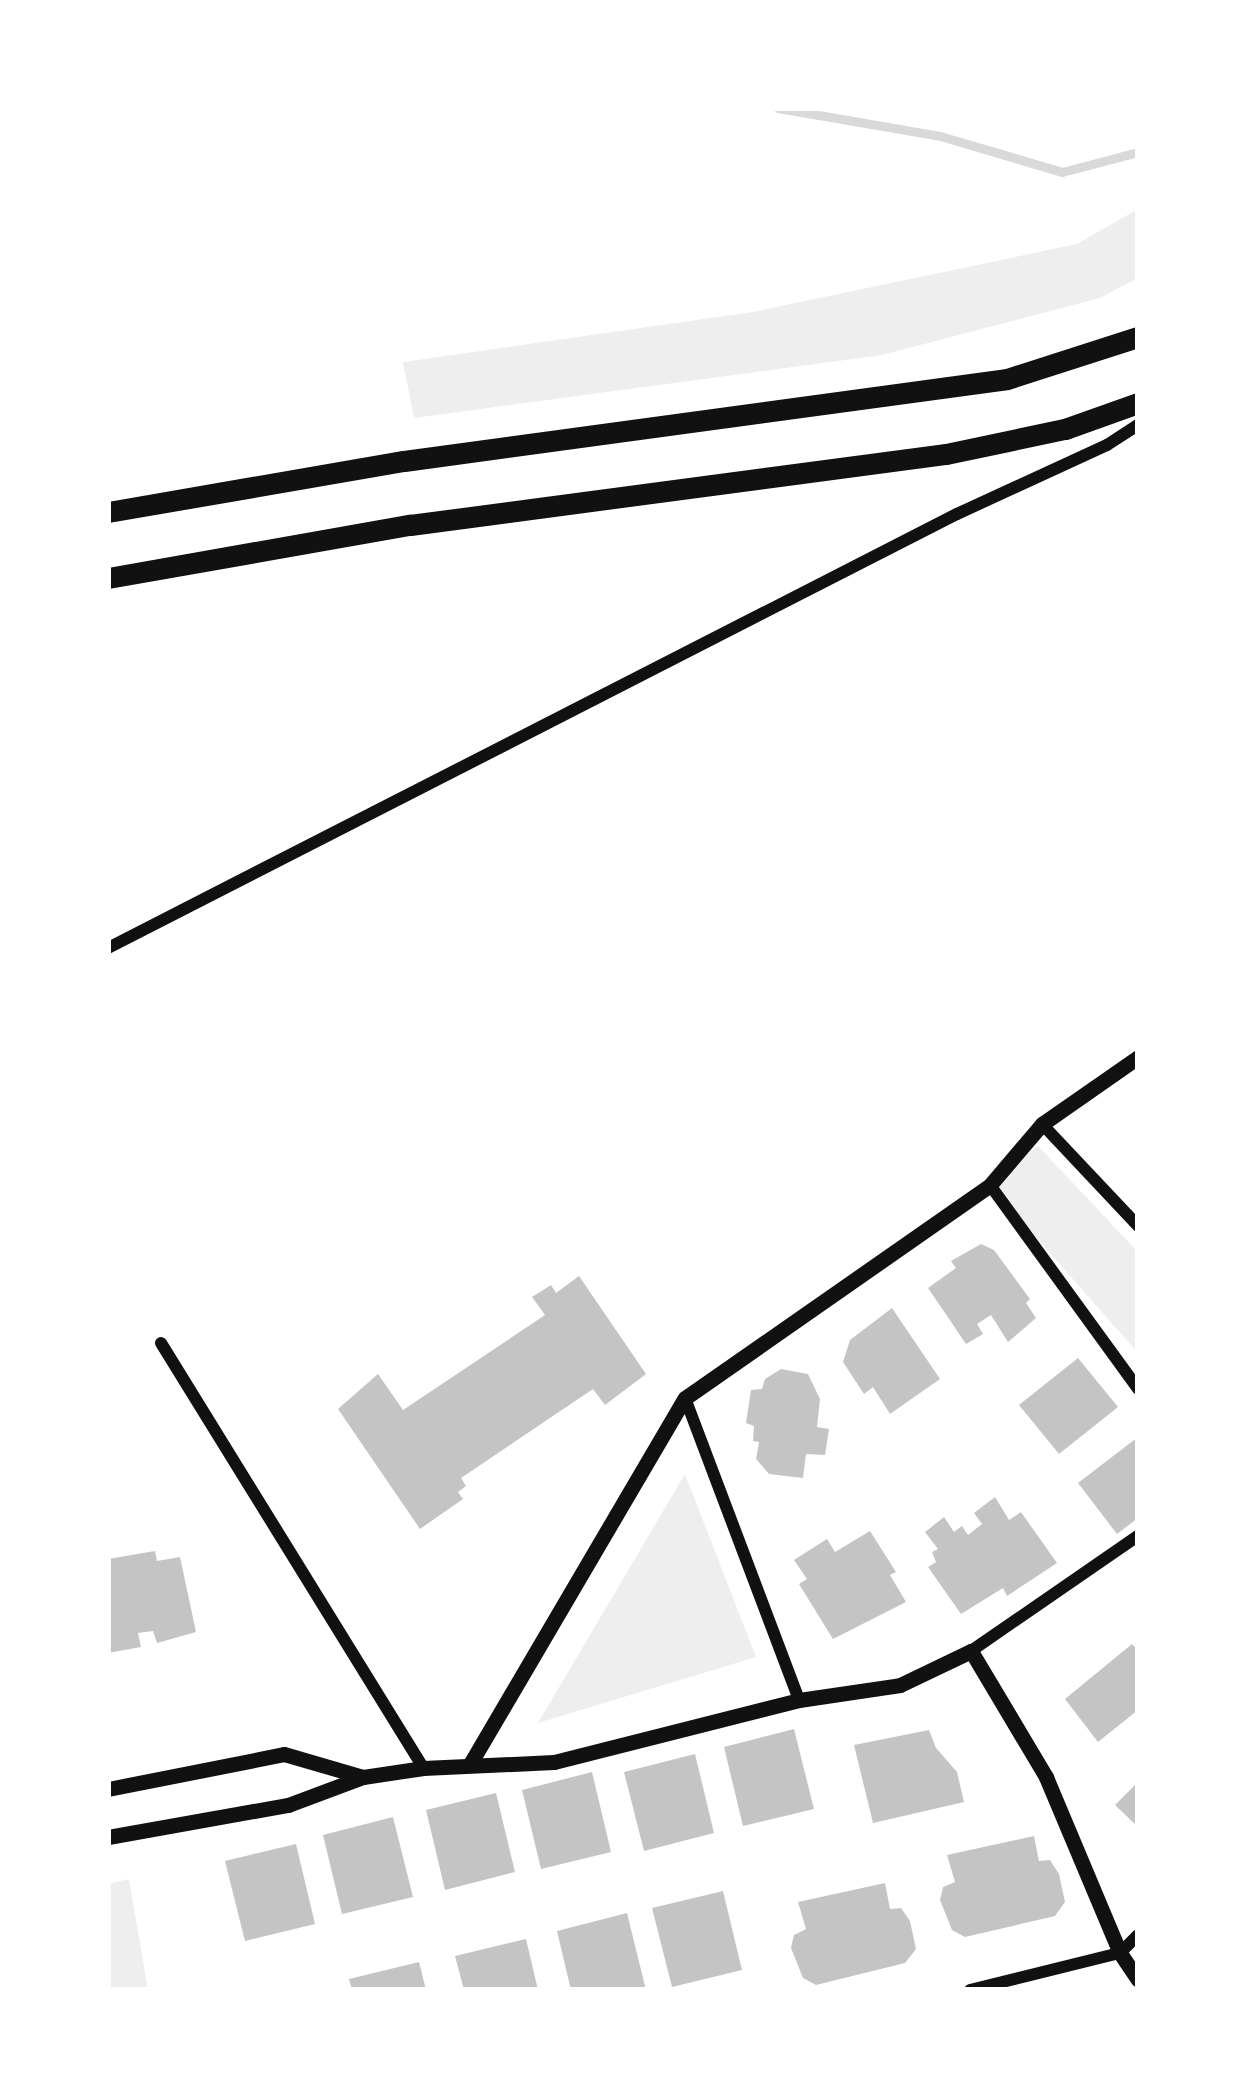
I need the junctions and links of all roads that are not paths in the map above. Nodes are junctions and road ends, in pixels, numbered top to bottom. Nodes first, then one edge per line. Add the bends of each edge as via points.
1 (1138, 338) edge
2 (1138, 403) edge
3 (1138, 424) edge
4 (108, 512) edge
5 (108, 578) edge
6 (108, 948) edge
7 (1138, 1057) edge
8 (1042, 1124) junction
9 (990, 1185) junction
10 (1138, 1226) edge
11 (160, 1343) dead end
12 (1138, 1389) edge
13 (685, 1398) junction
14 (1138, 1536) edge
15 (971, 1652) junction
16 (799, 1700) junction
17 (470, 1764) junction
18 (423, 1768) junction
19 (363, 1777) junction
20 (108, 1789) edge
21 (108, 1837) edge
22 (1138, 1935) edge
23 (1120, 1953) junction
24 (1138, 1980) edge
25 (970, 1990) edge

1 - 4 highway via 1007,379 404,461
2 - 5 highway via 1065,430 946,454 410,524
3 - 6 street
7 - 8 street
8 - 9 street
8 - 10 street
9 - 12 street
9 - 13 street
11 - 18 street
13 - 16 street
13 - 17 street
14 - 15 street
15 - 16 street via 900,1685
15 - 23 street via 1046,1777
16 - 17 street via 554,1762
17 - 18 street
18 - 19 street
19 - 20 street via 284,1754
19 - 21 street via 289,1805
22 - 23 street
23 - 24 street
23 - 25 street

